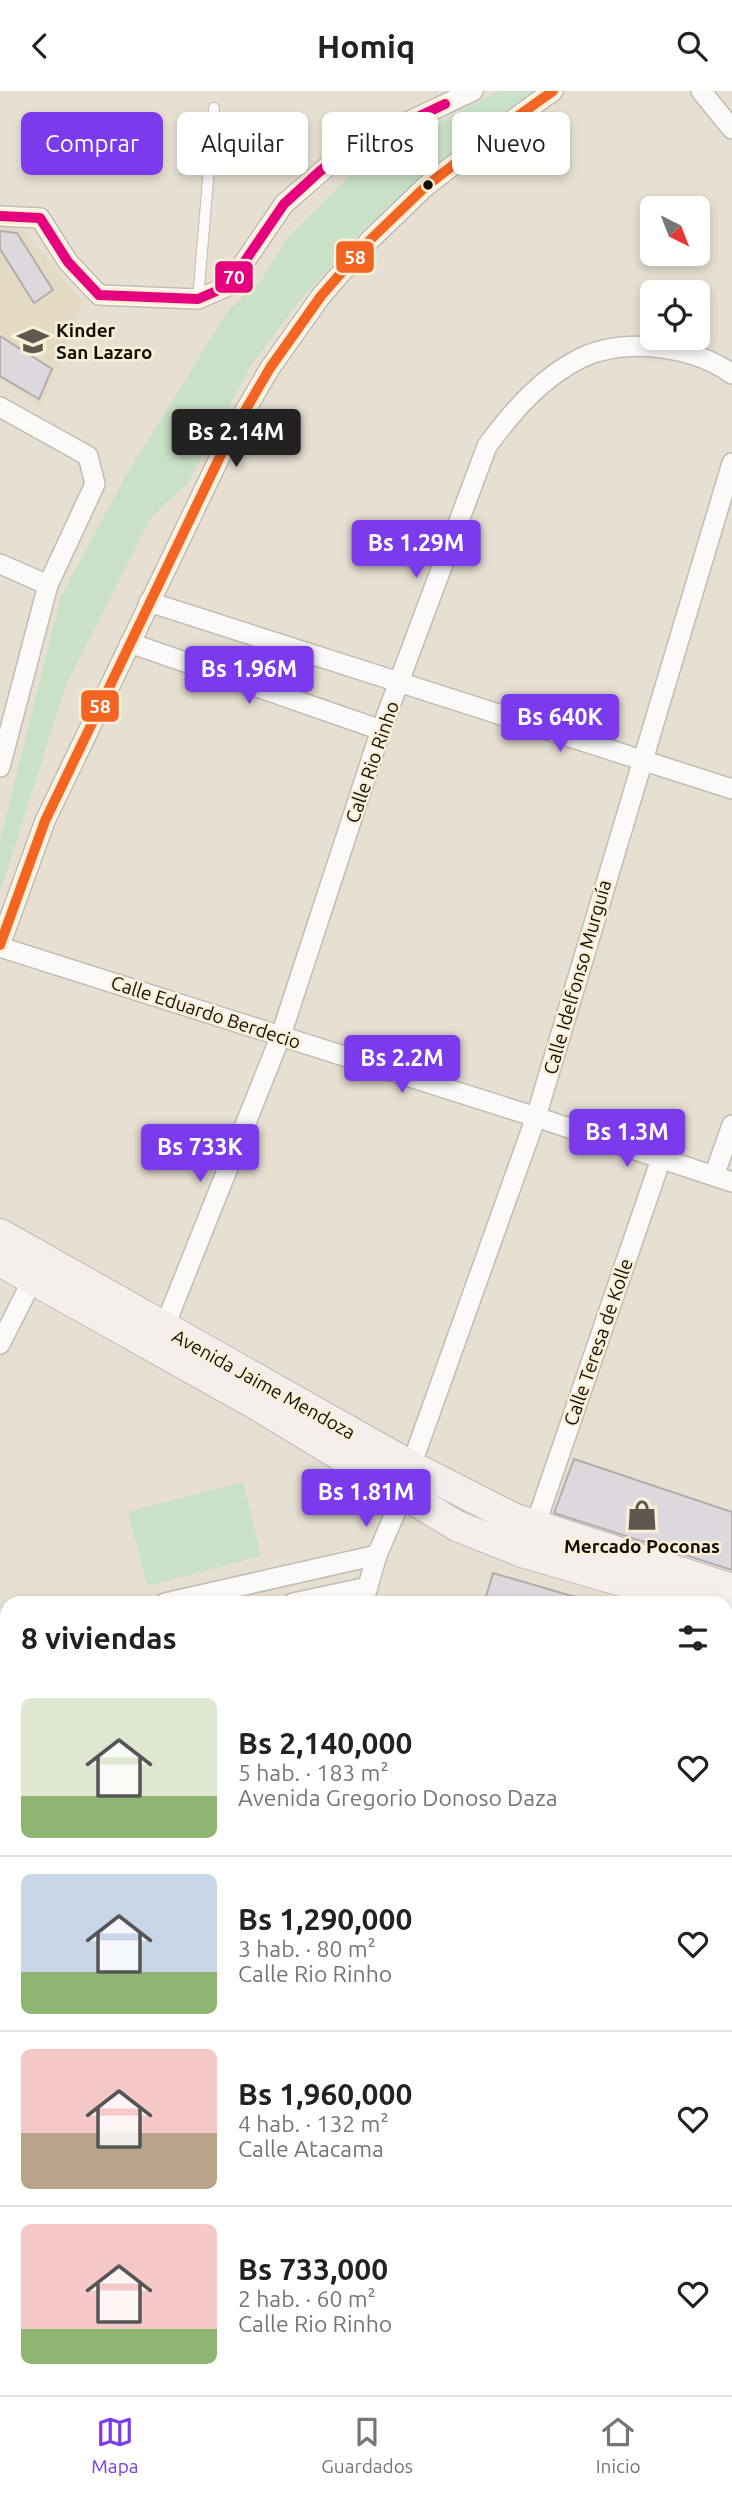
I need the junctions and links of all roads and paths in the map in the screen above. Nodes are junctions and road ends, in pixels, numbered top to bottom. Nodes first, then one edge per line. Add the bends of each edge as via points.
1 (473, 91) edge
2 (553, 91) edge
3 (701, 91) edge
4 (214, 108) dead end
5 (732, 129) edge
6 (0, 216) edge
7 (198, 299) junction
8 (732, 374) edge
9 (0, 407) edge
10 (732, 463) edge
11 (0, 564) edge
12 (48, 585) junction
13 (149, 602) junction
14 (130, 643) junction
15 (399, 682) junction
16 (5, 726) edge
17 (382, 730) junction
18 (642, 758) junction
19 (0, 767) edge
20 (732, 789) edge
21 (0, 946) edge
22 (281, 1035) junction
23 (536, 1117) junction
24 (732, 1125) edge
25 (662, 1159) junction
26 (723, 1179) edge
27 (0, 1234) edge
28 (0, 1261) edge
29 (38, 1269) junction
30 (160, 1338) junction
31 (0, 1344) edge
32 (407, 1481) junction
33 (535, 1526) junction
34 (377, 1555) junction
35 (732, 1588) edge
36 (365, 1595) edge
37 (195, 1596) edge
38 (674, 1596) edge

1 - 7 street via 344,152 284,204 228,286
2 - 13 street via 425,187 321,296 270,368 228,440
3 - 5 street
4 - 7 lane
6 - 7 street via 40,218 68,262 99,295
8 - 15 street, Calle Rio Rinho via 718,364 679,351 611,349 582,358 540,386 487,446
9 - 12 street via 88,456 95,484
10 - 18 street, Calle Idelfonso Murguía
11 - 12 street
12 - 16 street
13 - 14 street
13 - 15 street
14 - 17 street
14 - 21 street via 45,821
15 - 17 street, Calle Rio Rinho
15 - 18 street
16 - 19 street
17 - 22 street, Calle Rio Rinho
18 - 20 street
18 - 23 street, Calle Idelfonso Murguía
21 - 22 street, Calle Eduardo Berdecio
22 - 23 street, Calle Eduardo Berdecio
22 - 30 street, Calle Rio Rinho
23 - 25 street, Calle Eduardo Berdecio
23 - 32 street, Calle Idelfonso Murguía
24 - 26 street
25 - 26 street, Calle Eduardo Berdecio
25 - 33 street, Calle Teresa de Kolle
27 - 29 main road, Avenida Jaime Mendoza
28 - 29 main road, Avenida Jaime Mendoza
29 - 30 main road, Avenida Jaime Mendoza
29 - 31 street
30 - 32 main road, Avenida Jaime Mendoza
32 - 33 main road, Avenida Jaime Mendoza
32 - 34 street, Calle Idelfonso Murguía
32 - 38 main road, Avenida Jaime Mendoza via 457,1526 522,1552
33 - 35 main road, Avenida Jaime Mendoza
34 - 36 street, Calle Idelfonso Murguía
34 - 37 street

